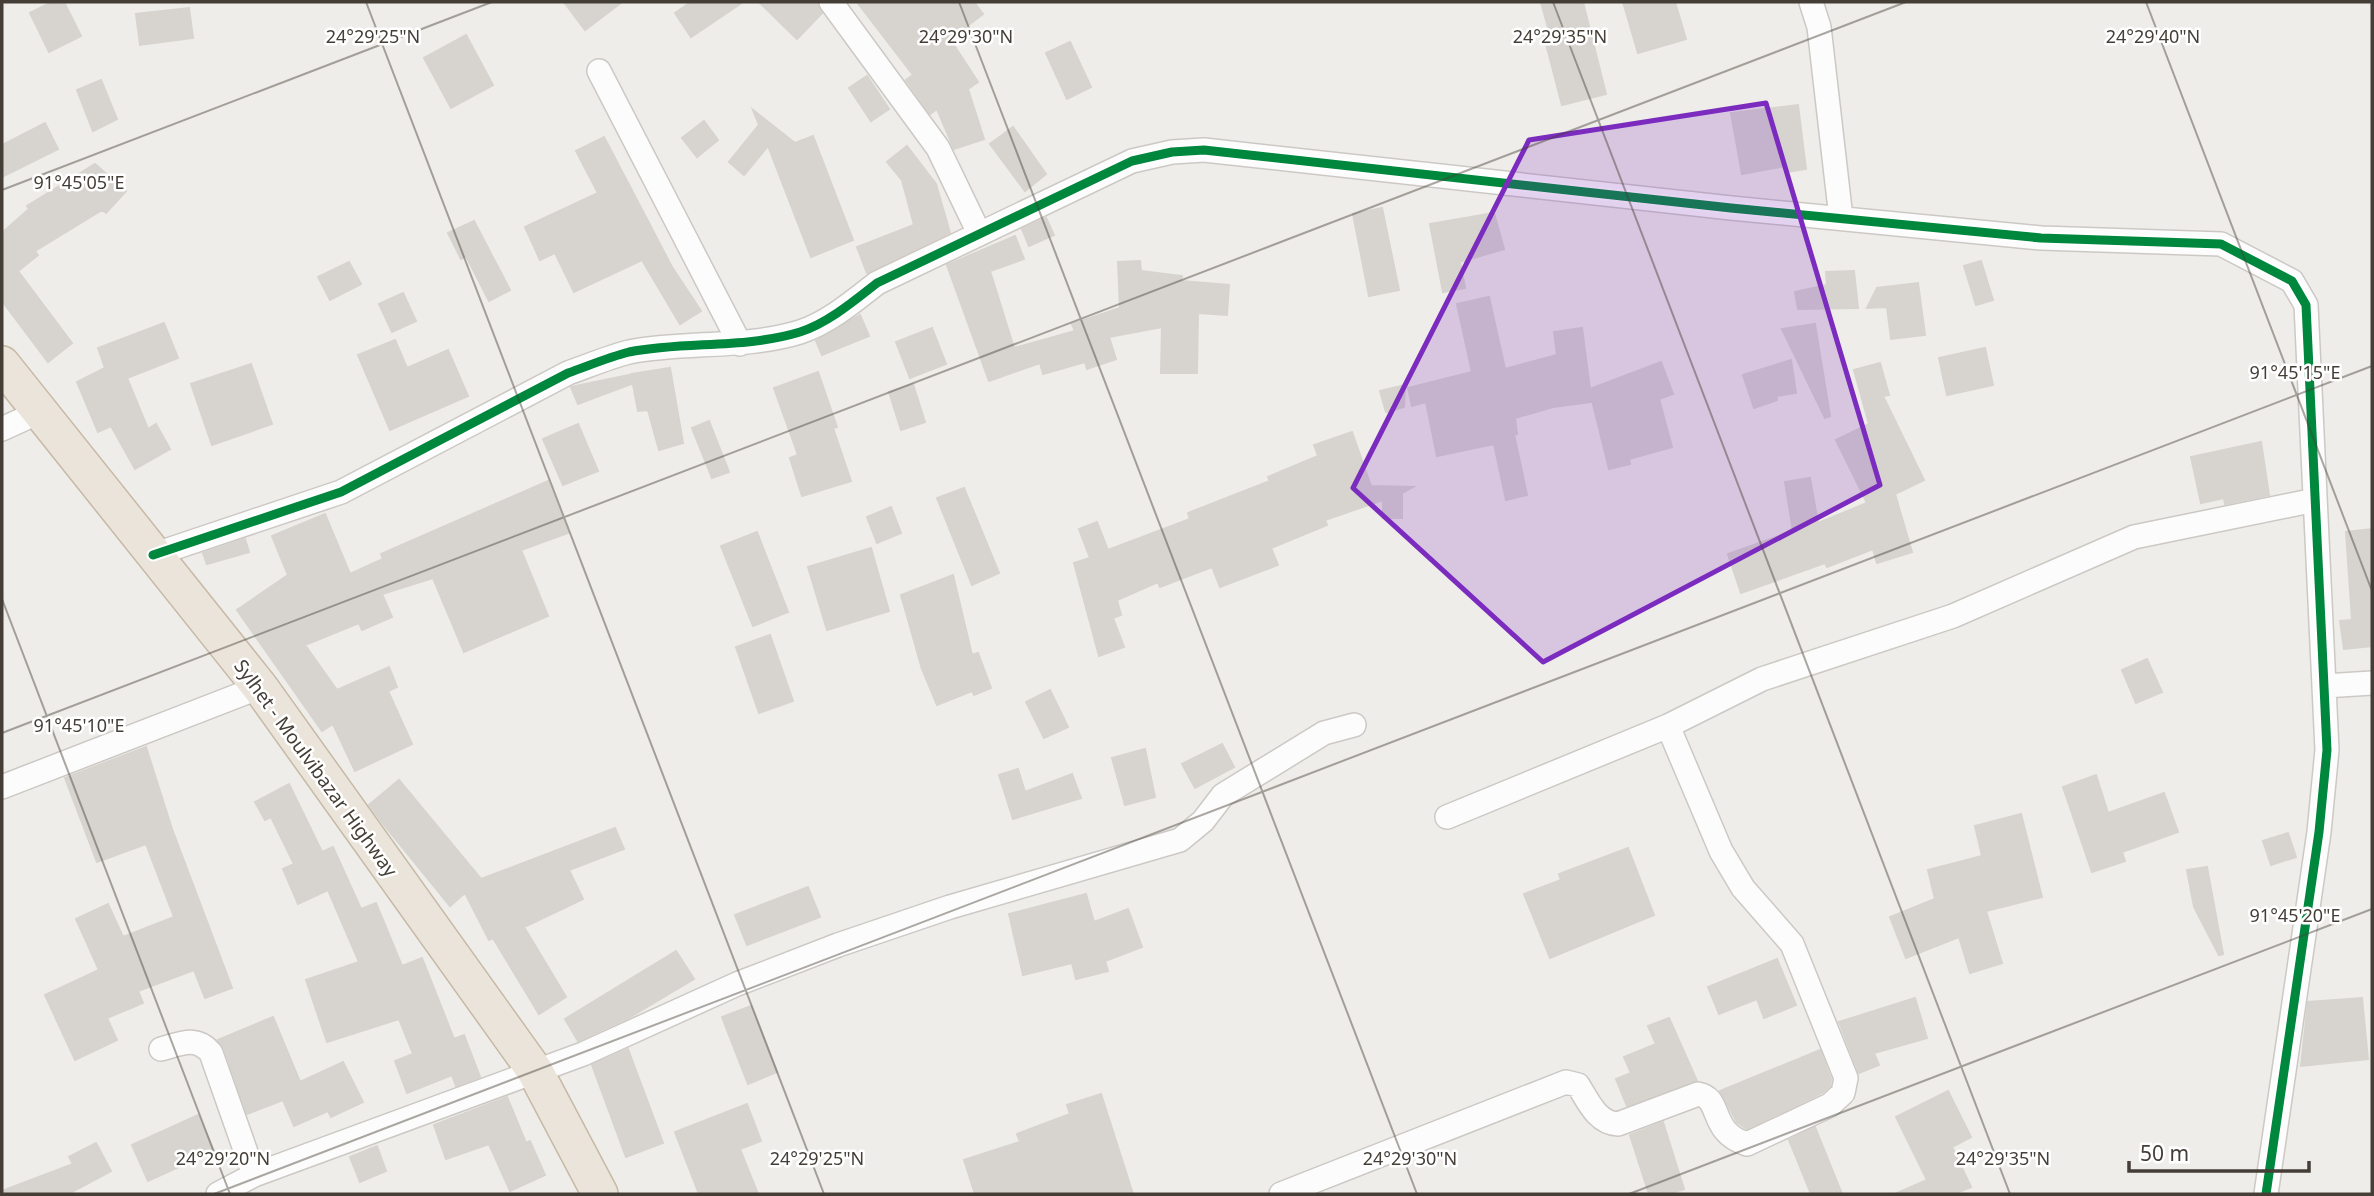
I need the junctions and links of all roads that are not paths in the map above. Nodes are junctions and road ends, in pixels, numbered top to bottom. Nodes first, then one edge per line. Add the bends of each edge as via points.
1 (831, 2) edge
2 (1811, 2) edge
3 (599, 71) dead end
4 (1840, 218) junction
5 (979, 233) junction
6 (740, 344) junction
7 (2, 364) edge
8 (39, 412) junction
9 (2, 429) edge
10 (2315, 500) junction
11 (153, 555) junction
12 (2372, 683) edge
13 (260, 687) junction
14 (2324, 687) junction
15 (1354, 725) dead end
16 (1668, 726) junction
17 (2, 787) edge
18 (1447, 817) dead end
19 (161, 1049) dead end
20 (535, 1071) junction
21 (254, 1175) junction
22 (218, 1194) edge
23 (600, 1194) edge
24 (1282, 1194) edge
25 (2266, 1194) edge

1 - 5 street via 938,148
2 - 4 street via 1819,27
3 - 6 street
4 - 5 street via 1204,150 1132,160
4 - 10 street via 2041,238 2221,244 2292,281 2306,305
5 - 6 street via 877,283 847,307 802,332
6 - 11 street via 629,352 568,373 341,492
7 - 8 highway, Sylhet - Moulvibazar Highway
8 - 9 street
8 - 11 highway, Sylhet - Moulvibazar Highway
10 - 14 street
10 - 16 street via 2134,537 1953,616 1762,679
11 - 13 highway, Sylhet - Moulvibazar Highway
12 - 14 street
13 - 17 street
13 - 20 highway, Sylhet - Moulvibazar Highway
14 - 25 street via 2327,750 2319,832
15 - 20 street via 1324,733 1223,795 1203,821 1180,840 838,945
16 - 18 street
16 - 24 street via 1732,869 1792,944 1846,1078 1843,1093 1830,1105 1746,1144 1723,1131 1712,1101 1705,1096 1698,1094 1609,1124 1594,1111 1578,1085 1566,1082
19 - 21 street via 192,1041 203,1043 211,1053
20 - 21 street
20 - 23 highway, Sylhet - Moulvibazar Highway
21 - 22 street

